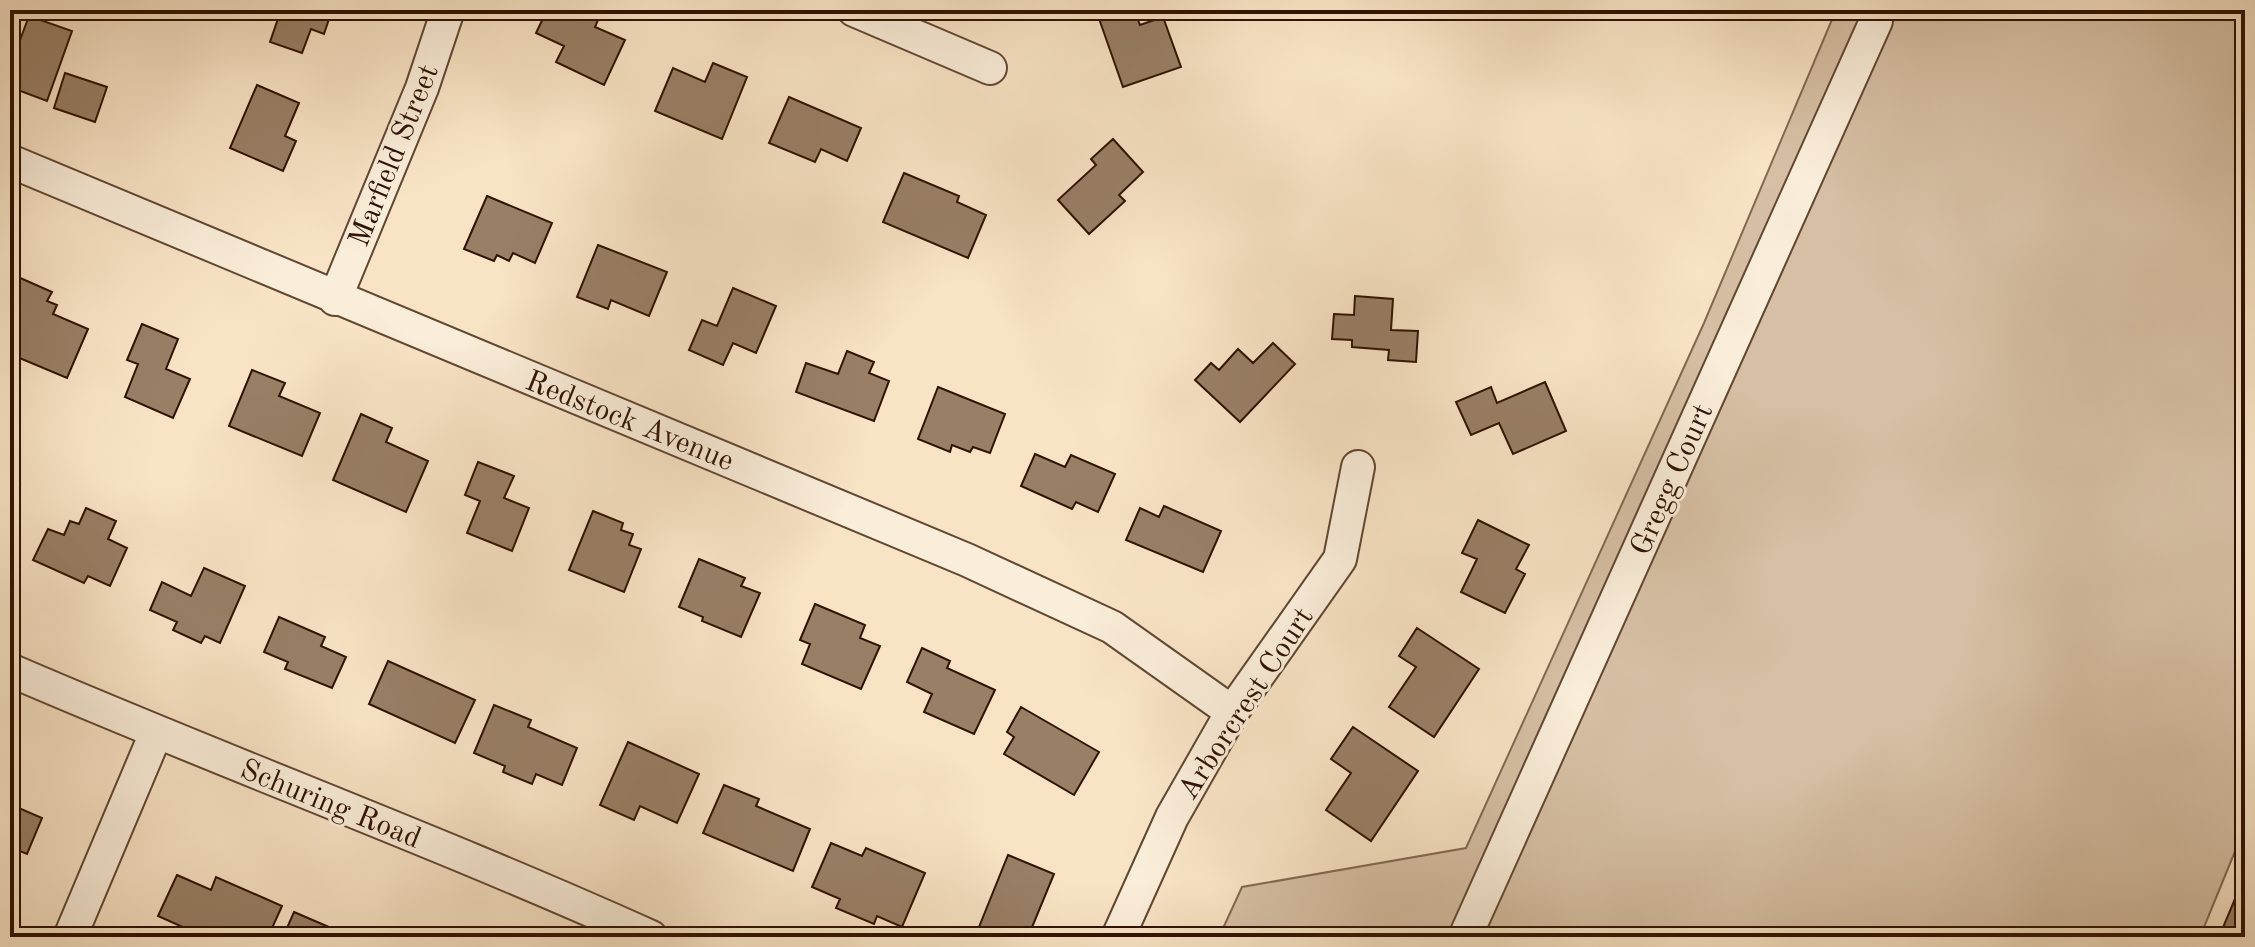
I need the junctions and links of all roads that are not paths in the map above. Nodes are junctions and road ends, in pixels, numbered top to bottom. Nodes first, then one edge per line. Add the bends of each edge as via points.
1 (448, 10) edge
2 (854, 10) edge
3 (1876, 21) dead end
4 (990, 68) dead end
5 (10, 161) edge
6 (335, 299) junction
7 (1358, 467) dead end
8 (10, 670) edge
9 (1232, 712) junction
10 (156, 733) junction
11 (605, 927) edge
12 (70, 937) edge
13 (651, 937) edge
14 (1118, 937) edge
15 (1465, 937) edge

1 - 6 street, Marfield Street via 422,88
2 - 4 street
3 - 15 street, Gregg Court
5 - 6 street, Redstock Avenue
6 - 9 street, Redstock Avenue via 1060,602 1112,627
7 - 9 street, Arborcrest Court via 1340,559
8 - 10 street, Schuring Road
9 - 14 street, Arborcrest Court via 1172,817
10 - 11 street, Schuring Road
10 - 12 street
11 - 13 street, Schuring Road

